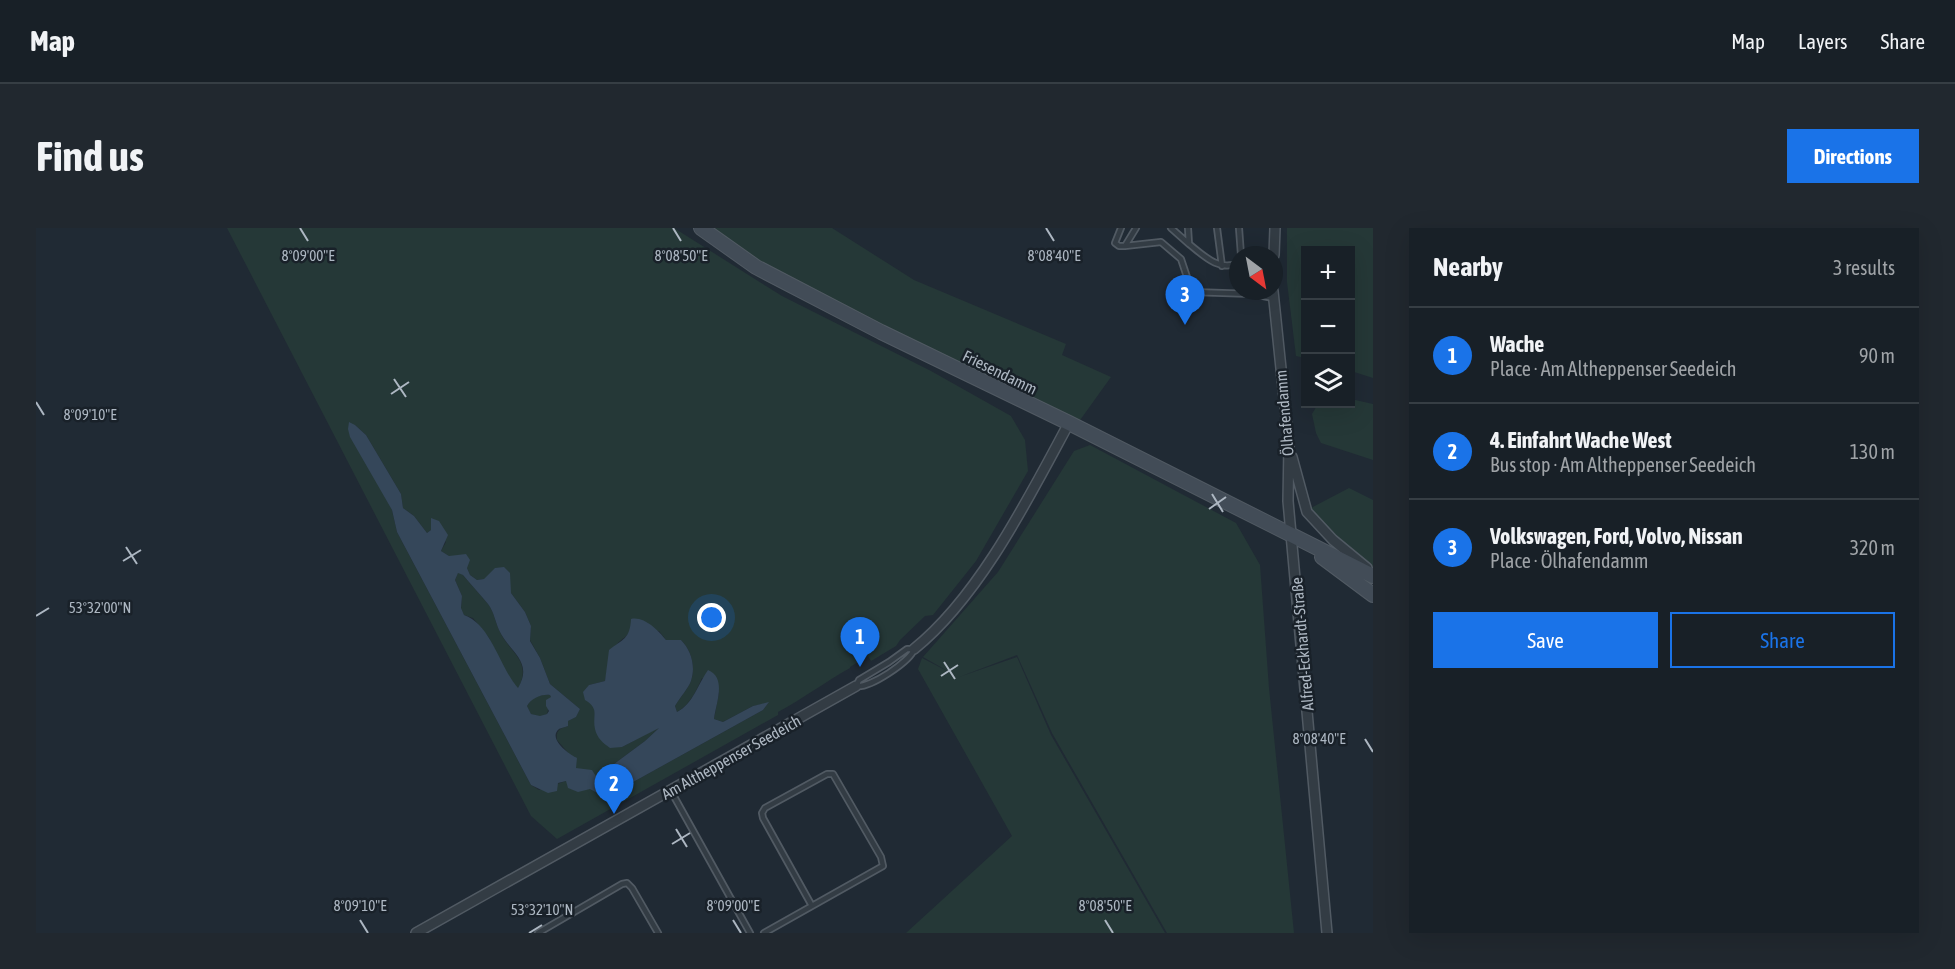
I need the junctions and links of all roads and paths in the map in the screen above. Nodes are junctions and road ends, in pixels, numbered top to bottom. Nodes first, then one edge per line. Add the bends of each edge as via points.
1 (701, 228) edge
2 (1121, 228) edge
3 (1136, 228) edge
4 (1171, 228) edge
5 (1188, 228) edge
6 (1217, 228) edge
7 (1239, 228) edge
8 (1275, 228) edge
9 (1189, 244) junction
10 (1125, 246) junction
11 (1240, 246) edge
12 (1274, 246) edge
13 (1222, 266) junction
14 (1229, 266) edge
15 (1229, 293) edge
16 (1274, 300) edge
17 (1069, 423) junction
18 (1289, 446) junction
19 (1291, 535) junction
20 (1373, 574) edge
21 (1373, 595) edge
22 (914, 649) joint
23 (856, 686) joint
24 (671, 791) junction
25 (812, 906) junction
26 (416, 933) edge
27 (538, 933) edge
28 (657, 933) edge
29 (750, 933) edge
30 (764, 933) edge
31 (1327, 933) edge

1 - 17 main road, Friesendamm via 756,267
2 - 10 lane via 1115,243
3 - 10 lane
4 - 9 lane
5 - 9 lane
6 - 13 lane
7 - 11 lane
8 - 12 street
9 - 13 lane
10 - 15 lane via 1161,242 1181,259 1192,292
13 - 14 lane
16 - 18 street, Ölhafendamm
17 - 19 main road, Friesendamm
17 - 22 street, Am Altheppenser Seedeich via 988,564 952,611
18 - 19 street, Ölhafendamm
18 - 20 street, Friesendamm via 1307,512
19 - 20 main road, Friesendamm
19 - 21 main road, Friesendamm
19 - 31 street, Alfred-Eckhardt-Straße
22 - 23 lane, Am Altheppenser Seedeich via 907,649 859,680
23 - 24 street, Am Altheppenser Seedeich
24 - 26 street, Am Altheppenser Seedeich
24 - 29 lane
25 - 25 lane via 762,813 832,774 883,866
25 - 30 lane
27 - 28 lane via 627,884

